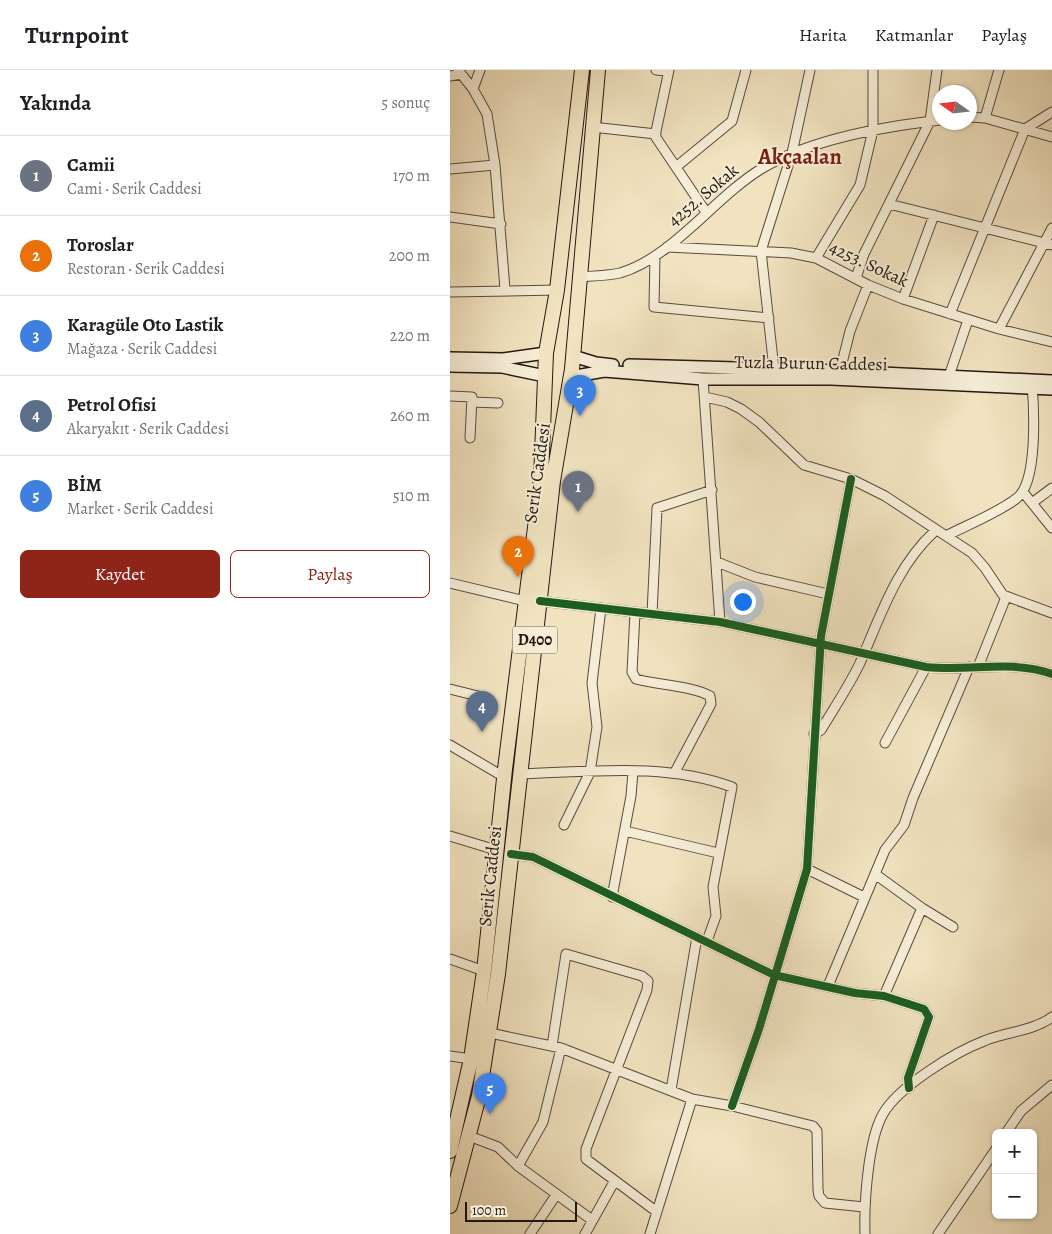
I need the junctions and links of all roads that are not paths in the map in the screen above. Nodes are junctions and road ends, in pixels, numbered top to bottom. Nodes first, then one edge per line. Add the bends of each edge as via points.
1 (480, 70) edge
2 (582, 70) edge
3 (598, 70) edge
4 (656, 70) edge
5 (746, 70) edge
6 (810, 70) edge
7 (873, 70) edge
8 (937, 70) edge
9 (1000, 70) edge
10 (668, 71) edge
11 (459, 72) edge
12 (450, 76) edge
13 (473, 89) junction
14 (1052, 112) edge
15 (977, 117) edge
16 (985, 118) junction
17 (930, 121) junction
18 (592, 127) junction
19 (1026, 129) junction
20 (873, 130) junction
21 (656, 134) junction
22 (1052, 137) edge
23 (792, 153) junction
24 (495, 164) junction
25 (676, 167) junction
26 (450, 168) edge
27 (889, 204) junction
28 (706, 212) junction
29 (934, 215) junction
30 (450, 217) edge
31 (500, 224) junction
32 (984, 227) junction
33 (1052, 228) edge
34 (1048, 244) edge
35 (666, 247) junction
36 (761, 251) junction
37 (655, 256) junction
38 (816, 258) junction
39 (578, 276) junction
40 (856, 278) junction
41 (868, 285) junction
42 (505, 290) junction
43 (557, 290) junction
44 (450, 292) edge
45 (903, 299) junction
46 (950, 314) junction
47 (769, 318) junction
48 (968, 320) junction
49 (999, 330) junction
50 (1052, 342) edge
51 (546, 353) junction
52 (572, 356) junction
53 (450, 358) edge
54 (450, 366) edge
55 (774, 369) junction
56 (840, 371) junction
57 (544, 376) junction
58 (949, 376) junction
59 (571, 377) junction
60 (703, 379) junction
61 (1052, 381) edge
62 (1032, 385) junction
63 (1052, 390) edge
64 (450, 396) edge
65 (705, 397) junction
66 (472, 402) junction
67 (498, 404) dead end
68 (470, 438) dead end
69 (851, 479) junction
70 (1052, 488) edge
71 (712, 490) junction
72 (1023, 492) junction
73 (1032, 503) junction
74 (1052, 528) edge
75 (935, 531) junction
76 (946, 536) junction
77 (717, 562) junction
78 (450, 583) edge
79 (828, 594) junction
80 (1006, 598) junction
81 (540, 600) junction
82 (525, 601) junction
83 (601, 608) junction
84 (635, 612) junction
85 (1052, 613) edge
86 (652, 614) junction
87 (720, 622) junction
88 (822, 644) junction
89 (864, 652) junction
90 (926, 666) junction
91 (974, 667) junction
92 (1052, 674) edge
93 (450, 691) edge
94 (482, 697) dead end
95 (814, 734) junction
96 (885, 743) dead end
97 (450, 745) edge
98 (590, 772) junction
99 (633, 772) junction
100 (675, 772) junction
101 (520, 774) junction
102 (504, 777) junction
103 (564, 825) dead end
104 (625, 831) junction
105 (450, 836) edge
106 (496, 850) junction
107 (718, 853) junction
108 (510, 854) junction
109 (807, 869) junction
110 (874, 874) junction
111 (612, 897) junction
112 (864, 897) junction
113 (922, 908) junction
114 (952, 927) dead end
115 (698, 937) junction
116 (707, 941) junction
117 (450, 959) edge
118 (484, 971) junction
119 (774, 975) junction
120 (828, 986) junction
121 (884, 996) junction
122 (1052, 1016) edge
123 (490, 1033) junction
124 (556, 1047) junction
125 (450, 1056) edge
126 (471, 1059) junction
127 (616, 1069) junction
128 (1052, 1085) edge
129 (909, 1088) junction
130 (671, 1090) junction
131 (692, 1099) junction
132 (732, 1106) junction
133 (1009, 1129) edge
134 (469, 1136) junction
135 (450, 1152) edge
136 (992, 1155) edge
137 (518, 1166) junction
138 (614, 1182) junction
139 (556, 1194) junction
140 (450, 1206) edge
141 (864, 1207) junction
142 (657, 1212) junction
143 (592, 1220) junction
144 (530, 1234) edge
145 (585, 1234) edge
146 (650, 1234) edge
147 (865, 1234) edge
148 (938, 1234) edge

1 - 13 street
2 - 43 highway, Serik Caddesi / D400
3 - 18 highway, Serik Caddesi / D400
4 - 10 street
5 - 25 street via 732,121
6 - 23 street
7 - 20 street
8 - 17 street
9 - 16 street
10 - 21 street
11 - 12 street
11 - 13 street
13 - 24 street via 488,114
14 - 19 street
15 - 16 street
16 - 19 street
17 - 20 street, 4252. Sokak
17 - 27 street
18 - 21 street
18 - 39 highway, Serik Caddesi / D400
19 - 22 street
19 - 32 street
20 - 23 street, 4252. Sokak
20 - 38 street via 860,185
21 - 25 street
23 - 28 street, 4252. Sokak via 746,179
23 - 36 street
24 - 26 street
24 - 31 street
25 - 28 street
27 - 29 street
27 - 40 street
28 - 35 street, 4252. Sokak
29 - 32 street
29 - 45 street
30 - 31 street
31 - 42 street
32 - 34 street
32 - 46 street
33 - 34 street
34 - 49 street
35 - 36 street, 4253. Sokak
35 - 37 street, 4252. Sokak
36 - 38 street, 4253. Sokak
36 - 47 street
37 - 39 street, 4252. Sokak via 620,273
37 - 47 street via 654,307
38 - 40 street, 4253. Sokak
39 - 52 highway, Serik Caddesi / D400
40 - 41 street, 4253. Sokak
41 - 45 street, 4253. Sokak
41 - 56 street via 850,331
42 - 43 street
42 - 44 street
43 - 51 highway, Serik Caddesi / D400
45 - 46 street, 4253. Sokak
46 - 48 street, 4253. Sokak
47 - 55 street
48 - 49 street, 4253. Sokak
48 - 58 street
49 - 50 street, 4253. Sokak
51 - 52 highway via 563,351
51 - 53 main road via 503,359
51 - 57 highway, Serik Caddesi / D400
52 - 55 main road, Tuzla Burun Caddesi via 601,364
52 - 59 highway, Serik Caddesi / D400
54 - 57 main road via 502,367
55 - 56 main road, Tuzla Burun Caddesi
56 - 58 main road, Tuzla Burun Caddesi
57 - 59 highway via 559,380
57 - 82 highway, Serik Caddesi / D400 via 540,479
58 - 62 main road, Tuzla Burun Caddesi
59 - 60 main road, Tuzla Burun Caddesi via 604,371
59 - 81 highway, Serik Caddesi / D400 via 552,481
60 - 62 main road, Tuzla Burun Caddesi
60 - 65 street
61 - 62 main road, Tuzla Burun Caddesi
62 - 63 main road, Tuzla Burun Caddesi
62 - 72 street via 1035,432
64 - 66 street via 472,397
65 - 69 street via 741,409 804,465
65 - 71 street
66 - 67 street
66 - 68 street
69 - 75 street via 886,496
69 - 79 street
70 - 73 street
71 - 77 street
71 - 86 street via 657,508
72 - 73 street
72 - 76 street
73 - 74 street
75 - 76 street
75 - 89 street via 920,545 892,590
76 - 80 street via 979,561
77 - 79 street via 755,577
77 - 87 street
78 - 82 street
79 - 88 street
80 - 85 street
80 - 91 street
81 - 83 street
81 - 101 highway, Serik Caddesi / D400
82 - 102 highway, Serik Caddesi / D400
83 - 84 street
83 - 98 street via 592,683 596,726
84 - 86 street
84 - 100 street via 632,672 636,679 710,696 711,704
86 - 87 street
87 - 88 street
88 - 89 street
88 - 95 street
89 - 90 street
89 - 95 street via 821,730
90 - 91 street
90 - 96 street
91 - 92 street via 1026,666
91 - 110 street via 913,798 904,825 885,850
93 - 94 street
95 - 109 street
97 - 102 street
98 - 99 street
98 - 101 street
98 - 103 street
99 - 100 street
99 - 104 street
100 - 107 street via 732,786
101 - 108 highway, Serik Caddesi / D400
102 - 106 highway, Serik Caddesi / D400
104 - 107 street
104 - 111 street
105 - 106 street
106 - 118 highway, Serik Caddesi / D400
107 - 116 street via 713,887 716,916
108 - 111 street via 533,857
108 - 123 highway, Serik Caddesi / D400
109 - 112 street
109 - 119 street
110 - 112 street
110 - 113 street
111 - 115 street
112 - 120 street
113 - 114 street
113 - 121 street
115 - 116 street
115 - 130 street
116 - 119 street
117 - 118 street
118 - 126 highway, Serik Caddesi / D400
119 - 120 street
119 - 132 street
120 - 121 street
121 - 129 street via 924,1009 929,1014 908,1078
122 - 129 street via 1042,1023 958,1052
123 - 124 street
123 - 134 highway, Serik Caddesi / D400
124 - 127 street
124 - 127 street via 566,954 642,976 648,981 647,990
124 - 137 street via 543,1122
125 - 126 street
126 - 135 highway, Serik Caddesi / D400
127 - 130 street
127 - 138 street via 586,1149 586,1159
128 - 133 street via 1022,1111
129 - 141 street via 888,1105 882,1115 869,1166
130 - 131 street
131 - 132 street
131 - 142 street
132 - 141 street via 815,1128 819,1196 825,1203
134 - 137 street via 498,1147
134 - 140 highway, Serik Caddesi / D400
136 - 148 street
137 - 139 street
138 - 142 street
138 - 143 street
139 - 143 street
139 - 144 street
141 - 147 street
142 - 146 street
143 - 145 street

